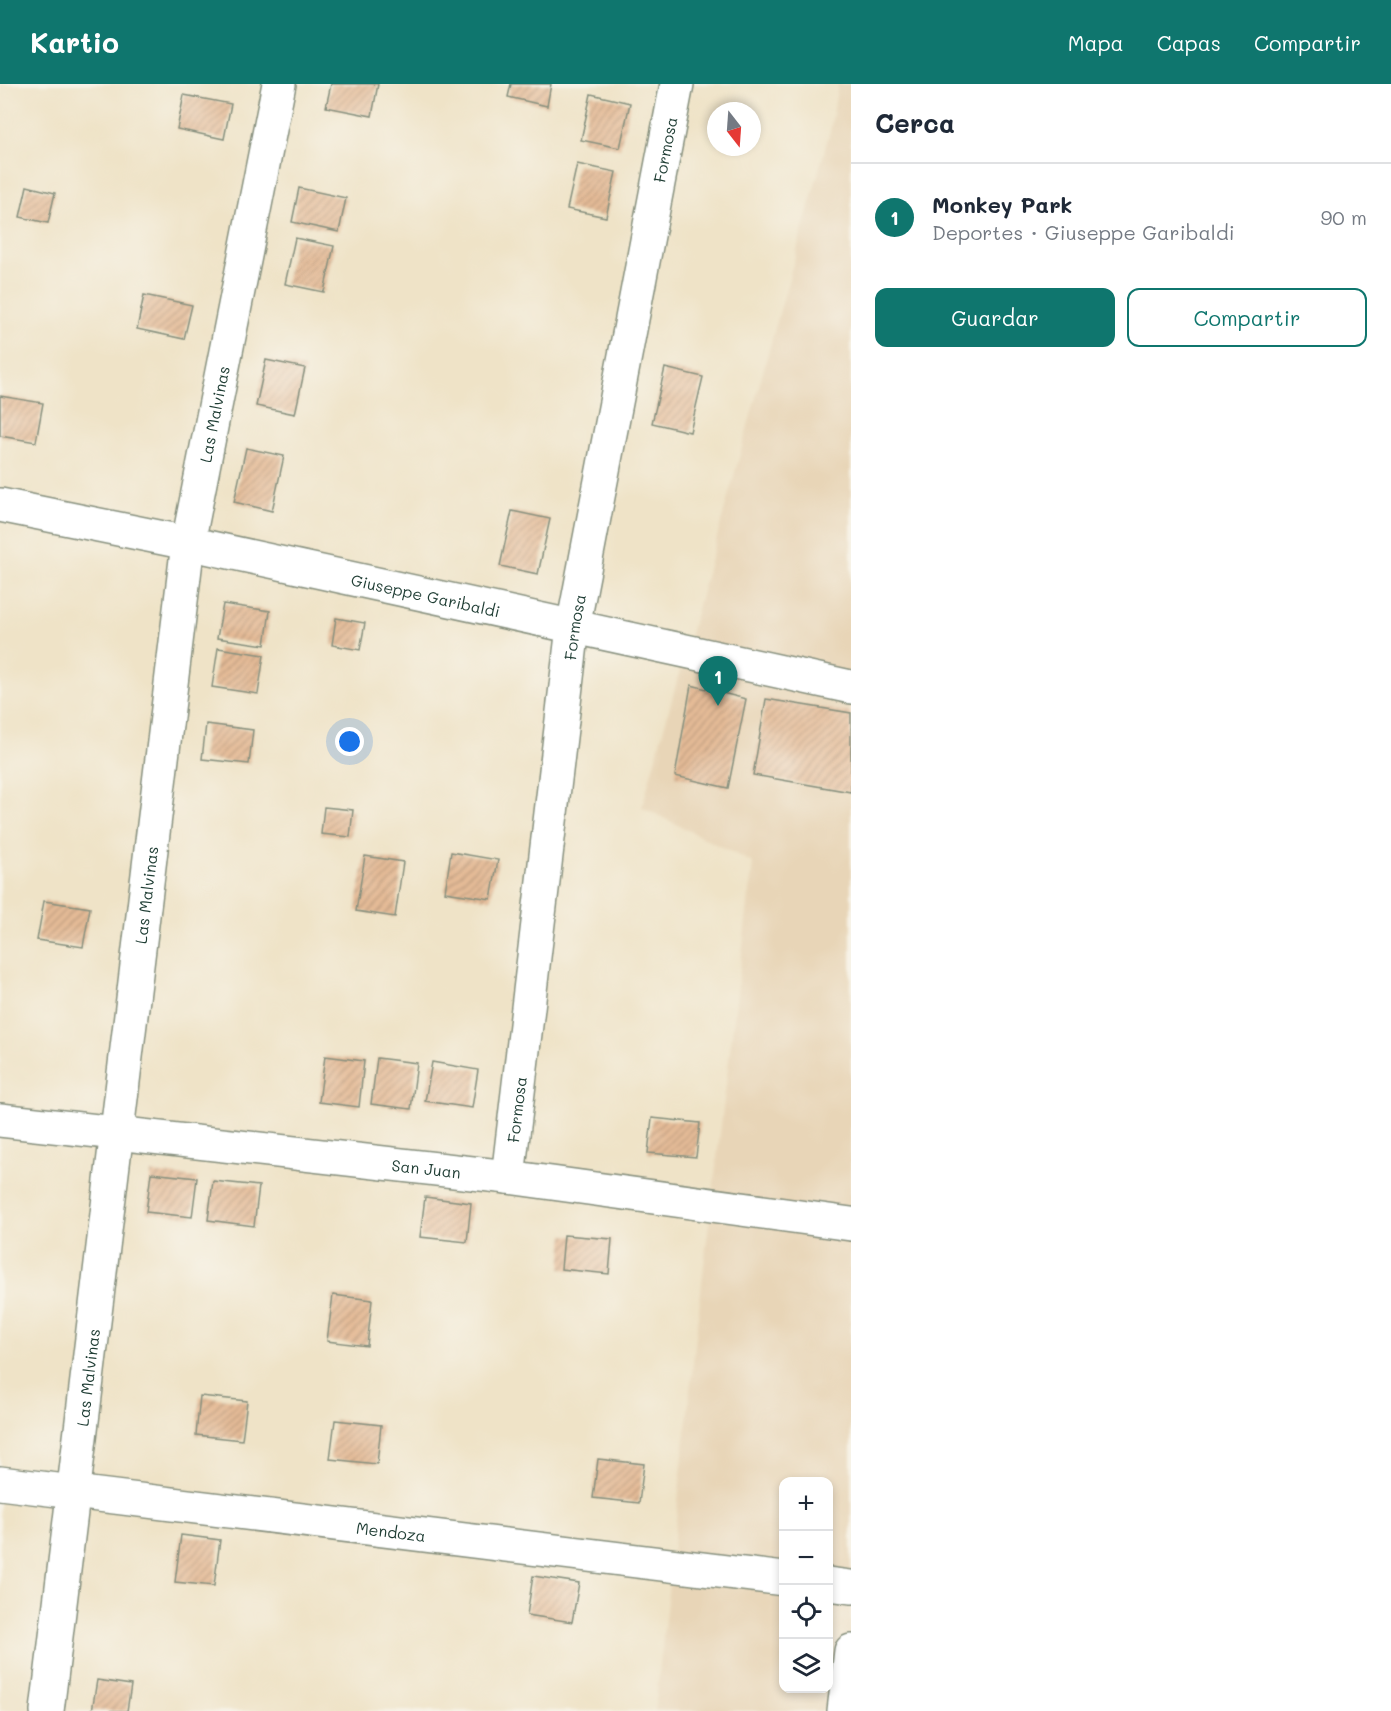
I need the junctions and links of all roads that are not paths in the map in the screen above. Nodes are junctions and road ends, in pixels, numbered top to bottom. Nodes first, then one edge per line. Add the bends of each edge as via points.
1 (279, 84) edge
2 (676, 84) edge
3 (0, 505) edge
4 (188, 543) junction
5 (573, 627) junction
6 (851, 687) edge
7 (0, 1120) edge
8 (117, 1135) junction
9 (508, 1177) junction
10 (851, 1224) edge
11 (0, 1483) edge
12 (74, 1491) junction
13 (779, 1579) edge
14 (833, 1585) edge
15 (851, 1587) edge
16 (851, 1651) edge
17 (47, 1711) edge
18 (844, 1711) edge

1 - 4 street, Las Malvinas
2 - 5 street, Formosa
3 - 4 street, Giuseppe Garibaldi
4 - 5 street, Giuseppe Garibaldi
4 - 8 street, Las Malvinas
5 - 6 street, Giuseppe Garibaldi
5 - 9 street, Formosa
7 - 8 street, San Juan
8 - 9 street, San Juan
8 - 12 street, Las Malvinas
9 - 10 street, San Juan
11 - 12 street, Mendoza
12 - 13 street, Mendoza
12 - 17 street, Las Malvinas
14 - 15 street
16 - 18 street

